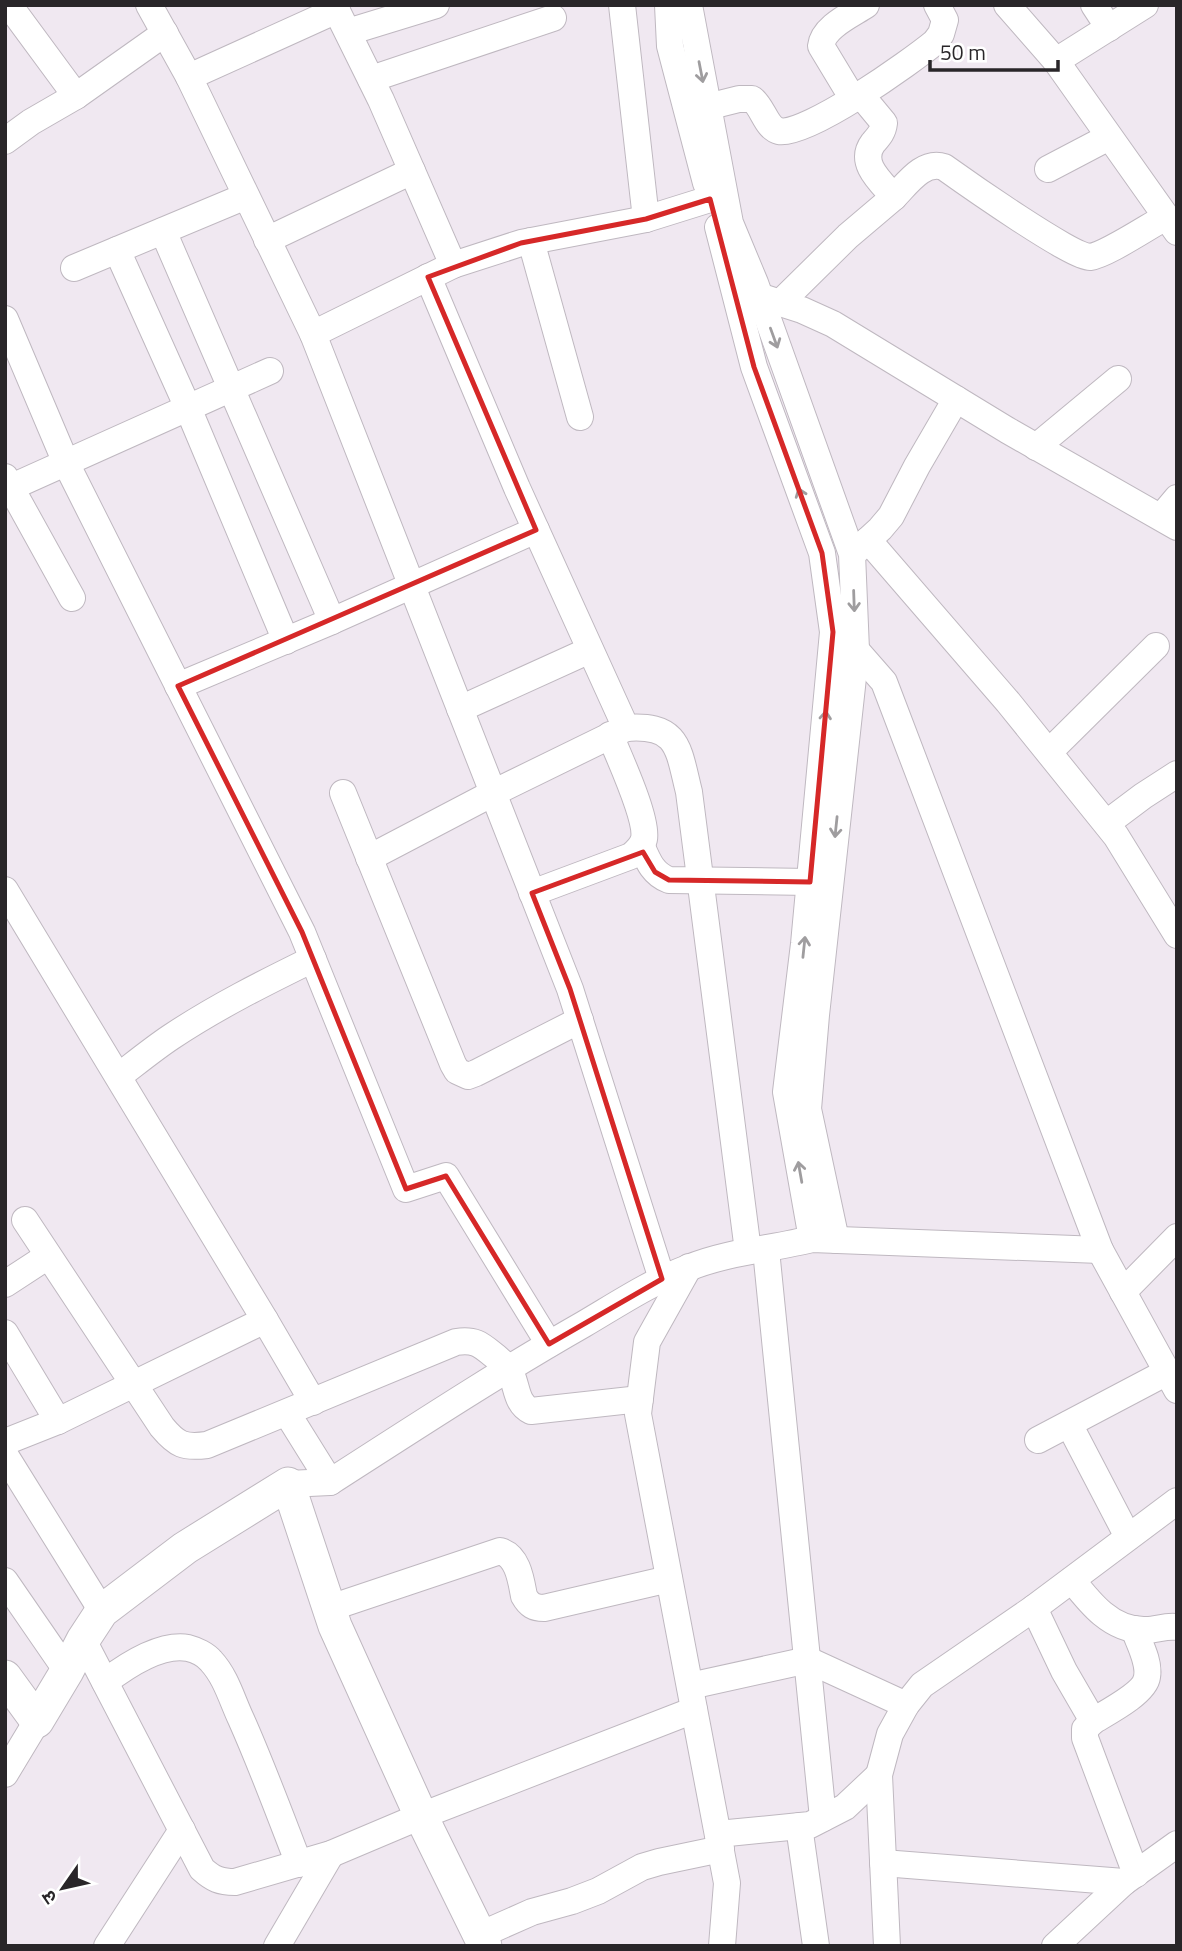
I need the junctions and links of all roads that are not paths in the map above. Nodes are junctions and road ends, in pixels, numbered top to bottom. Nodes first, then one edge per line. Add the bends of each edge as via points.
1 (9, 5) edge
2 (149, 5) edge
3 (436, 5) edge
4 (622, 5) edge
5 (668, 5) edge
6 (689, 5) edge
7 (866, 5) edge
8 (937, 5) edge
9 (1007, 5) edge
10 (1094, 5) edge
11 (1145, 5) edge
12 (340, 16) edge
13 (553, 18) dead end
14 (1109, 28) junction
15 (165, 33) junction
16 (1056, 61) junction
17 (189, 77) junction
18 (371, 79) junction
19 (76, 96) junction
20 (857, 97) junction
21 (708, 107) junction
22 (1109, 137) junction
23 (5, 141) edge
24 (1048, 169) dead end
25 (412, 171) junction
26 (246, 196) junction
27 (894, 197) junction
28 (710, 199) junction
29 (646, 219) junction
30 (1171, 225) edge
31 (163, 231) junction
32 (267, 240) junction
33 (531, 241) junction
34 (117, 250) junction
35 (453, 265) junction
36 (74, 268) dead end
37 (428, 277) junction
38 (769, 299) junction
39 (5, 319) edge
40 (313, 334) junction
41 (270, 371) dead end
42 (1118, 379) dead end
43 (231, 388) junction
44 (956, 399) junction
45 (188, 408) junction
46 (580, 417) dead end
47 (1036, 447) junction
48 (66, 463) junction
49 (7, 485) edge
50 (1172, 514) edge
51 (536, 530) junction
52 (860, 547) junction
53 (411, 585) junction
54 (72, 598) dead end
55 (332, 621) junction
56 (285, 641) junction
57 (1156, 646) dead end
58 (590, 650) junction
59 (856, 650) junction
60 (178, 686) junction
61 (460, 709) junction
62 (618, 731) junction
63 (1049, 752) junction
64 (1177, 775) edge
65 (343, 793) dead end
66 (493, 793) junction
67 (1107, 823) junction
68 (642, 847) junction
69 (369, 858) junction
70 (701, 881) junction
71 (810, 882) junction
72 (5, 890) edge
73 (532, 893) junction
74 (1177, 935) edge
75 (313, 959) junction
76 (580, 1020) junction
77 (119, 1076) junction
78 (24, 1220) dead end
79 (1177, 1237) edge
80 (824, 1240) junction
81 (757, 1250) junction
82 (1100, 1250) junction
83 (48, 1256) junction
84 (689, 1267) junction
85 (662, 1279) junction
86 (5, 1284) edge
87 (1123, 1292) junction
88 (265, 1320) junction
89 (5, 1333) edge
90 (549, 1344) junction
91 (509, 1368) junction
92 (1172, 1382) edge
93 (133, 1384) junction
94 (640, 1399) junction
95 (313, 1402) junction
96 (287, 1413) junction
97 (58, 1421) junction
98 (1069, 1424) junction
99 (1038, 1440) dead end
100 (5, 1442) edge
101 (5, 1455) edge
102 (330, 1482) junction
103 (288, 1484) junction
104 (1177, 1501) edge
105 (1129, 1537) junction
106 (669, 1579) junction
107 (1072, 1580) junction
108 (5, 1581) edge
109 (331, 1608) junction
110 (1034, 1608) junction
111 (102, 1611) junction
112 (1177, 1627) edge
113 (1134, 1629) junction
114 (83, 1640) junction
115 (808, 1660) junction
116 (67, 1671) junction
117 (5, 1677) edge
118 (105, 1682) junction
119 (692, 1698) junction
120 (905, 1705) junction
121 (37, 1721) junction
122 (1093, 1721) junction
123 (5, 1774) edge
124 (879, 1775) junction
125 (421, 1816) junction
126 (811, 1822) junction
127 (182, 1830) junction
128 (719, 1842) junction
129 (1177, 1844) edge
130 (331, 1854) junction
131 (883, 1863) junction
132 (299, 1864) junction
133 (1130, 1878) junction
134 (482, 1940) edge
135 (107, 1946) edge
136 (277, 1946) edge
137 (722, 1946) edge
138 (816, 1946) edge
139 (887, 1946) edge
140 (1055, 1946) edge

1 - 19 street
2 - 15 street
3 - 12 street
4 - 29 street
5 - 28 street via 670,46
6 -> 21 street
7 - 20 street via 831,29 821,42
8 - 20 street via 945,20 935,42
9 - 16 street
10 - 14 street
11 - 14 street
12 - 17 street
12 - 18 street
13 - 18 street
14 - 16 street
15 - 17 street
15 - 19 street
16 - 22 street
17 - 26 street
18 - 25 street
19 - 23 street
20 - 21 street via 788,131 773,128 752,99
20 - 27 street via 884,123 871,145 869,167
21 - 38 street via 730,223
22 - 24 street
22 - 30 street
25 - 32 street
25 - 35 street
26 - 31 street
26 - 32 street
27 - 30 street via 923,169 944,167 1084,257
27 - 38 street
28 - 29 street
71 -> 28 street via 833,632 824,566 754,367
29 - 33 street
31 - 34 street
31 - 43 street
32 - 40 street
33 - 35 street
33 - 46 street
34 - 36 street
34 - 45 street
35 - 37 street
37 - 40 street
37 - 51 street
38 - 44 street via 833,324
38 -> 52 street
39 - 48 street
40 - 53 street
41 - 43 street
42 - 47 street
43 - 45 street
43 - 55 street
44 - 47 street
44 - 52 street via 891,516
45 - 48 street
45 - 56 street
47 - 50 street
48 - 49 street
48 - 60 street
49 - 54 street
51 - 53 street
51 - 58 street
52 -> 59 street
52 - 63 street via 1008,702
53 - 55 street
53 - 61 street
55 - 56 street
56 - 60 street
57 - 63 street
58 - 61 street
58 - 62 street
59 -> 80 street via 808,1109
59 - 82 street via 884,682
60 - 75 street
61 - 66 street
62 - 66 street
62 - 68 street via 643,819
62 - 70 street via 645,727 663,732 680,754
63 - 67 street
64 - 67 street
65 - 69 street
66 - 69 street
66 - 73 street
67 - 74 street
68 - 70 street via 661,877
68 - 73 street via 631,856
69 - 76 street via 457,1071 468,1076 476,1073
70 - 71 street
70 - 81 street
80 -> 71 street via 786,1092
72 - 77 street
73 - 76 street
75 - 77 street via 214,1010
75 - 90 street via 406,1189 446,1176
76 - 85 street
77 - 88 street
78 - 83 street
79 - 87 street
80 - 81 street
80 - 82 street
81 - 84 street
81 - 115 street
82 - 87 street
83 - 86 street
83 - 93 street
84 - 85 street
84 - 94 street via 647,1342
85 - 90 street
87 - 92 street
88 - 93 street
88 - 95 street
89 - 97 street
90 - 91 street
91 - 94 street via 522,1404 531,1411
91 - 95 street via 474,1341 456,1342
91 - 102 street
92 - 98 street
93 - 96 street via 162,1427 181,1445 207,1445
93 - 97 street
94 - 106 street via 638,1414
95 - 96 street
96 - 102 street
97 - 100 street
98 - 99 street
98 - 105 street
101 - 111 street
102 - 103 street
103 - 109 main road
103 - 111 main road via 185,1548
104 - 105 street
105 - 107 street
106 - 109 street via 535,1608 524,1596 514,1560 500,1551
106 - 119 street
107 - 110 street
107 - 113 street via 1101,1614
108 - 116 street
109 - 125 main road
110 - 120 street via 922,1685
110 - 122 street
111 - 114 main road
112 - 113 street
113 - 122 street via 1147,1667 1145,1684
114 - 116 main road
114 - 118 street
115 - 119 street
115 - 120 street
115 - 126 street
116 - 121 main road
117 - 121 main road
118 - 127 street
118 - 132 street via 131,1663 170,1649 187,1648 211,1661 250,1740
119 - 125 street
119 - 128 street
120 - 124 street via 890,1734
121 - 123 street
122 - 133 street via 1085,1729 1085,1738
124 - 126 street via 845,1807
124 - 131 street
125 - 130 street
125 - 134 main road
126 - 128 street
126 - 138 street
127 - 132 street via 201,1869 222,1882
127 - 135 street
128 - 134 street via 642,1867 572,1901 532,1912
128 - 137 street via 727,1883
129 - 133 street
130 - 132 street
130 - 136 street
131 - 133 street
131 - 139 street
133 - 140 street

